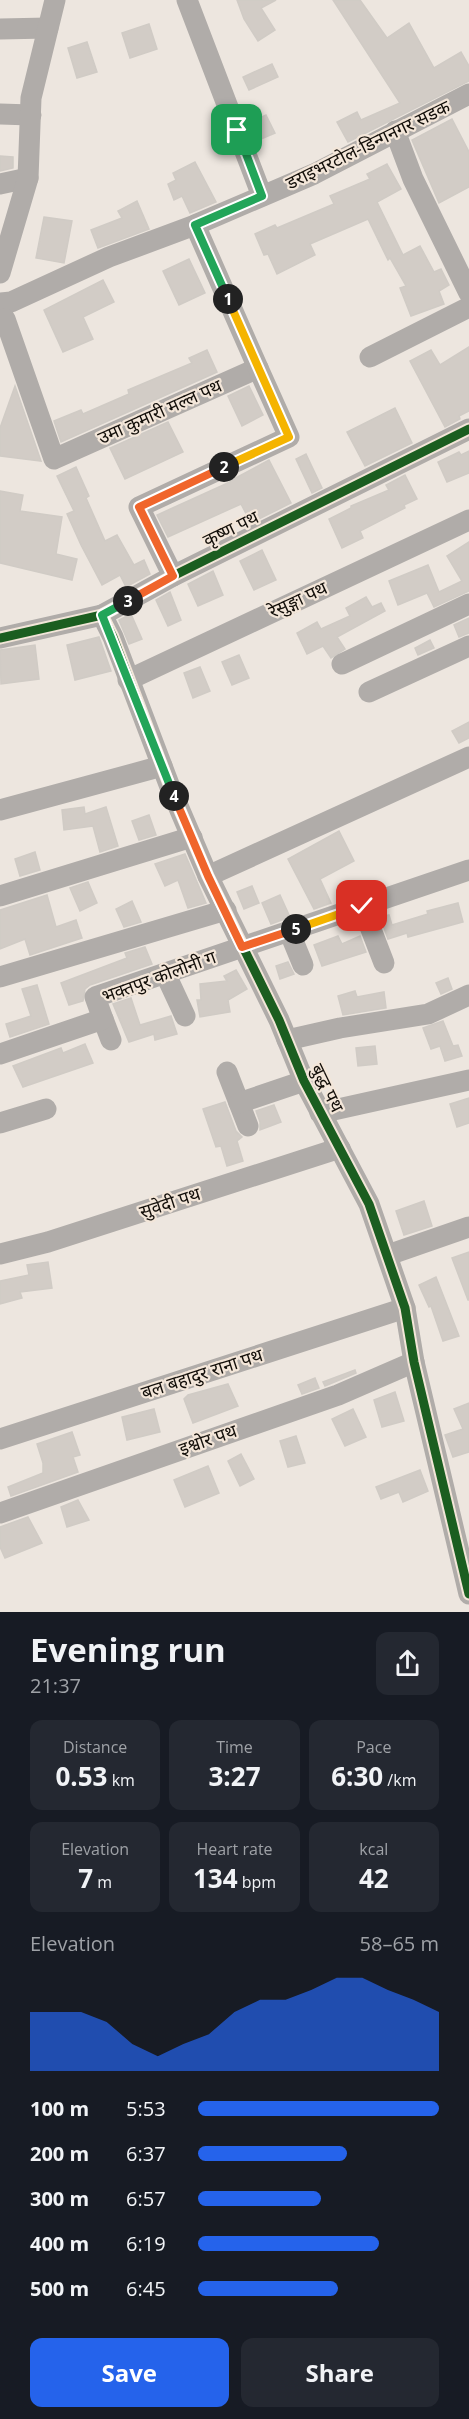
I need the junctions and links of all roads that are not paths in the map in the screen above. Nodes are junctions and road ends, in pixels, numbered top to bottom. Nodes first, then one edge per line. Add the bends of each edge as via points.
1 (55, 0) edge
2 (187, 0) edge
3 (48, 28) junction
4 (0, 29) edge
5 (469, 94) edge
6 (0, 114) edge
7 (31, 115) junction
8 (395, 130) junction
9 (28, 178) junction
10 (0, 184) edge
11 (262, 196) junction
12 (195, 225) junction
13 (464, 271) edge
14 (0, 273) edge
15 (469, 293) edge
16 (469, 307) edge
17 (5, 308) edge
18 (0, 339) edge
19 (370, 357) dead end
20 (258, 368) junction
21 (469, 429) edge
22 (469, 520) edge
23 (173, 576) junction
24 (469, 604) edge
25 (102, 615) junction
26 (0, 638) edge
27 (469, 646) edge
28 (342, 664) dead end
29 (128, 680) junction
30 (369, 692) dead end
31 (469, 757) edge
32 (162, 766) junction
33 (0, 810) edge
34 (192, 837) junction
35 (469, 870) edge
36 (208, 876) junction
37 (0, 896) edge
38 (362, 906) junction
39 (226, 910) junction
40 (289, 931) junction
41 (242, 947) junction
42 (384, 963) dead end
43 (303, 965) dead end
44 (165, 973) junction
45 (0, 977) edge
46 (469, 996) edge
47 (185, 1016) dead end
48 (103, 1019) junction
49 (111, 1040) dead end
50 (287, 1040) junction
51 (0, 1054) edge
52 (227, 1072) dead end
53 (469, 1080) edge
54 (304, 1081) junction
55 (239, 1103) junction
56 (46, 1108) dead end
57 (320, 1113) junction
58 (0, 1123) edge
59 (248, 1126) dead end
60 (340, 1148) junction
61 (469, 1227) edge
62 (0, 1254) edge
63 (388, 1255) junction
64 (405, 1308) junction
65 (414, 1362) junction
66 (0, 1439) edge
67 (0, 1513) edge
68 (461, 1524) edge
69 (469, 1594) edge

1 - 3 street
2 - 11 street
3 - 4 street
3 - 7 street via 31,98
5 - 8 street, डराइभरटोल-डिन्गनगर सडक
6 - 7 street
7 - 9 street
8 - 11 street, डराइभरटोल-डिन्गनगर सडक via 314,174
8 - 13 street via 413,179
9 - 10 street
9 - 14 street
11 - 12 street, डराइभरटोल-डिन्गनगर सडक
12 - 17 street, डराइभरटोल-डिन्गनगर सडक via 109,257
12 - 20 street
13 - 15 street
16 - 19 street
17 - 18 street
17 - 20 street, उमा कुमारी मल्ल पथ via 54,459
20 - 23 street via 289,437 139,507
21 - 23 street, कृष्ण पथ
22 - 29 street, रेसुङ्गा पथ
23 - 25 street, कृष्ण पथ
24 - 28 street
25 - 26 street, कृष्ण पथ
25 - 29 street, बुद्ध पथ
27 - 30 street
29 - 32 street, बुद्ध पथ
31 - 36 street
32 - 33 street
32 - 34 street, बुद्ध पथ
34 - 36 street, बुद्ध पथ
34 - 37 street
35 - 38 street, भक्तपुर कोलोनी ग
36 - 39 street, बुद्ध पथ
38 - 40 street, भक्तपुर कोलोनी ग
38 - 42 street
39 - 41 street, बुद्ध पथ
39 - 45 street
40 - 41 street, भक्तपुर कोलोनी ग
40 - 43 street
41 - 44 street, भक्तपुर कोलोनी ग
41 - 50 street, बुद्ध पथ
44 - 47 street
44 - 48 street, भक्तपुर कोलोनी ग via 95,998
46 - 50 street via 428,1014
48 - 49 street
48 - 51 street, भक्तपुर कोलोनी ग
50 - 54 street, बुद्ध पथ
52 - 55 street
53 - 57 street
54 - 55 street
54 - 57 street, बुद्ध पथ
55 - 59 street
56 - 58 street
57 - 60 street, बुद्ध पथ
60 - 62 street, सुवेदी पथ
60 - 63 street, बुद्ध पथ via 369,1204
61 - 63 street
63 - 64 street, बुद्ध पथ
64 - 65 street, बुद्ध पथ
64 - 66 street, बल बहादुर राना पथ
65 - 67 street, इश्वोर पथ via 338,1395
65 - 68 street, बुद्ध पथ
68 - 69 street, बुद्ध पथ

